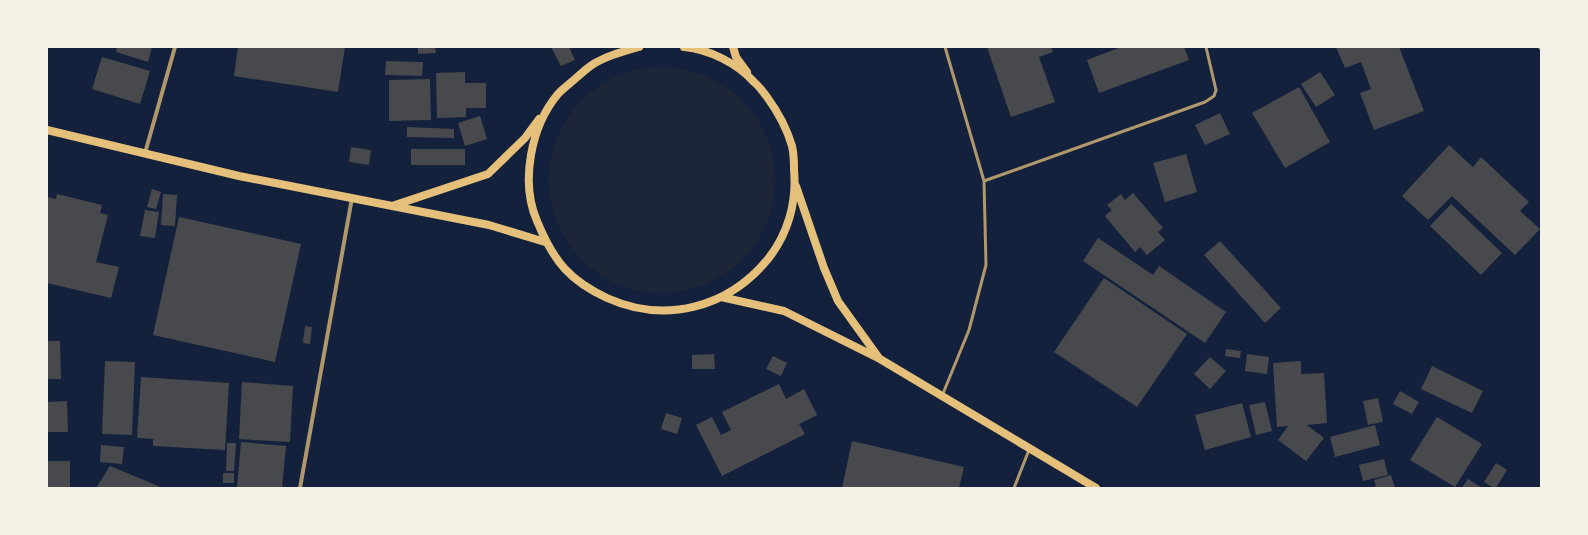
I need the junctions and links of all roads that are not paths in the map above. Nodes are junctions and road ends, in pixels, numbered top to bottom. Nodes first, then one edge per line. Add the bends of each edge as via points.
1 (175, 47) edge
2 (620, 47) edge
3 (639, 47) edge
4 (684, 47) edge
5 (733, 47) edge
6 (945, 47) edge
7 (1206, 47) edge
8 (593, 64) junction
9 (754, 81) junction
10 (558, 94) junction
11 (47, 130) edge
12 (145, 153) junction
13 (984, 181) junction
14 (796, 185) junction
15 (352, 198) junction
16 (392, 206) junction
17 (546, 242) junction
18 (721, 297) junction
19 (880, 359) junction
20 (942, 396) junction
21 (1030, 449) junction
22 (300, 488) edge
23 (1014, 488) edge
24 (1096, 488) edge

1 - 12 street
2 - 8 main road
3 - 8 main road via 615,53
4 - 9 main road via 712,55 734,66
5 - 9 main road via 736,57
6 - 13 lane
7 - 13 lane via 1216,90 1214,96 1205,102
8 - 10 main road
9 - 14 main road via 778,111 790,140
10 - 16 main road via 525,138 488,174
10 - 17 main road via 542,120 531,150 529,182 533,213
11 - 12 main road
12 - 15 main road via 238,176
13 - 20 lane via 986,265 969,330
14 - 18 main road via 785,231 774,252 759,270
14 - 19 main road via 838,301
15 - 16 main road
15 - 22 street
16 - 17 main road via 489,225
17 - 18 main road via 565,269 592,291 622,304 655,311 689,308
18 - 19 main road via 784,311
19 - 20 main road
20 - 21 main road
21 - 23 lane
21 - 24 main road

